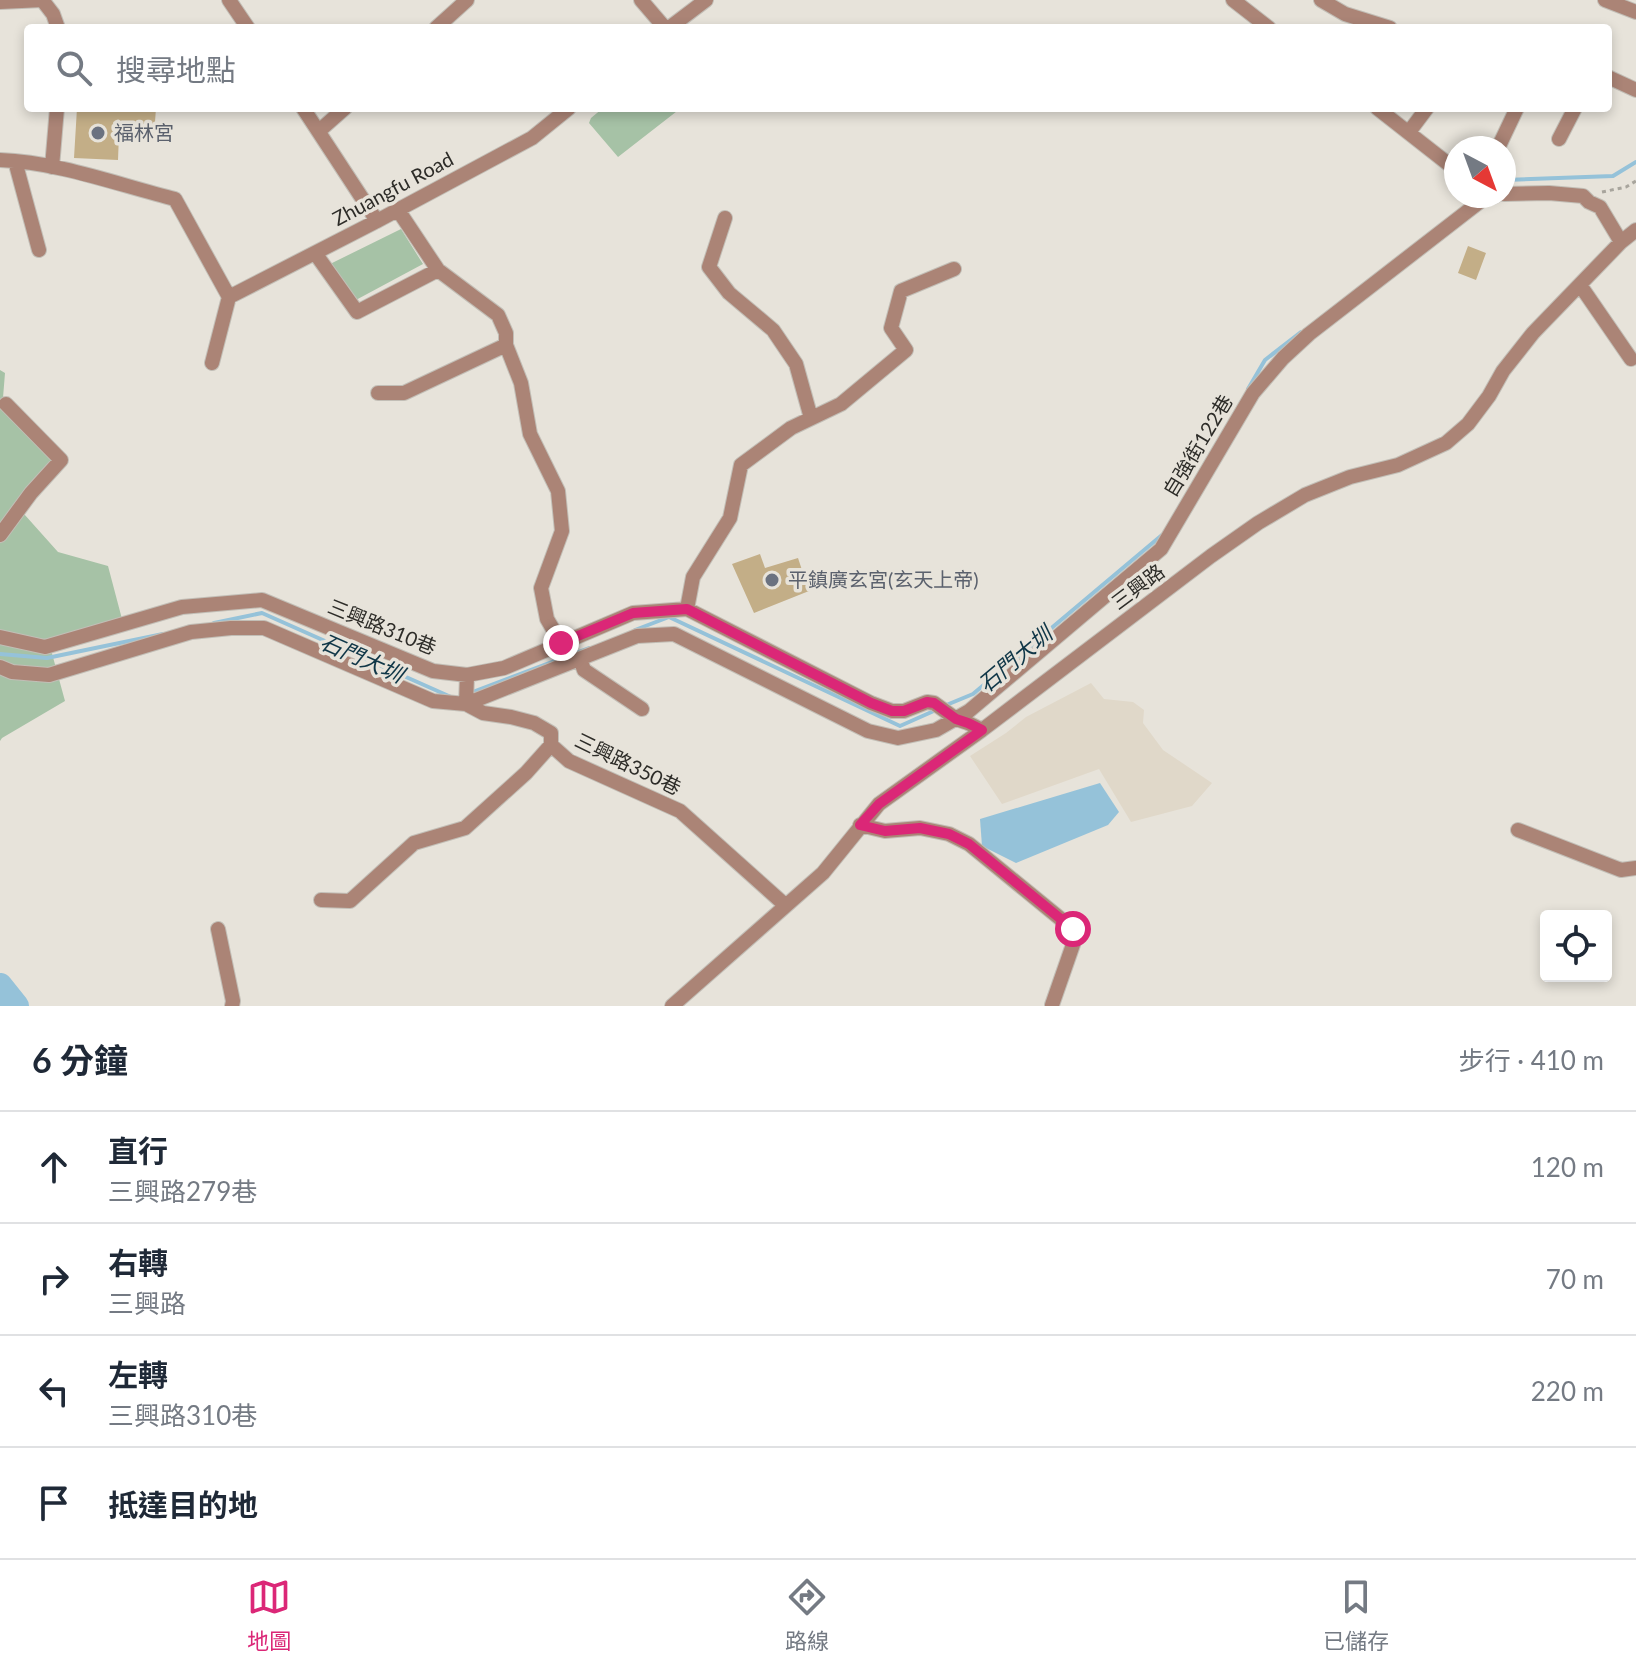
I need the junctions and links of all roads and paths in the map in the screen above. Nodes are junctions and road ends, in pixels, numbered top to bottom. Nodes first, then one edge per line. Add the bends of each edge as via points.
1 (43, 0) edge
2 (467, 0) edge
3 (641, 0) edge
4 (706, 0) edge
5 (1233, 0) edge
6 (1321, 0) edge
7 (1605, 0) edge
8 (0, 2) edge
9 (233, 2) edge
10 (1347, 7) edge
11 (1636, 12) edge
12 (57, 24) edge
13 (246, 24) edge
14 (440, 24) edge
15 (663, 24) edge
16 (673, 24) edge
17 (1264, 24) edge
18 (1382, 24) edge
19 (1612, 79) edge
20 (1636, 90) edge
21 (57, 112) edge
22 (306, 112) edge
23 (340, 112) edge
24 (564, 112) edge
25 (1382, 112) edge
26 (1424, 112) edge
27 (1515, 112) edge
28 (1573, 112) edge
29 (319, 131) junction
30 (1409, 132) junction
31 (1504, 136) edge
32 (1559, 139) dead end
33 (1439, 155) junction
34 (1444, 156) edge
35 (1444, 159) edge
36 (8, 161) edge
37 (52, 167) junction
38 (1636, 181) edge
39 (1516, 194) edge
40 (1583, 196) junction
41 (1470, 208) edge
42 (398, 210) junction
43 (725, 218) dead end
44 (377, 221) junction
45 (1636, 230) edge
46 (1621, 242) junction
47 (39, 250) dead end
48 (315, 253) junction
49 (954, 269) dead end
50 (438, 270) junction
51 (1580, 285) junction
52 (229, 297) junction
53 (506, 345) junction
54 (1631, 359) dead end
55 (212, 363) dead end
56 (378, 393) dead end
57 (6, 404) dead end
58 (811, 418) junction
59 (0, 535) edge
60 (687, 609) junction
61 (0, 637) edge
62 (561, 643) junction
63 (580, 659) junction
64 (0, 667) edge
65 (467, 677) junction
66 (466, 701) junction
67 (642, 709) dead end
68 (955, 718) junction
69 (982, 730) junction
70 (551, 745) junction
71 (860, 825) junction
72 (1518, 830) dead end
73 (1636, 868) edge
74 (321, 900) dead end
75 (785, 905) junction
76 (218, 929) dead end
77 (1052, 1005) edge
78 (232, 1006) edge
79 (672, 1006) edge

1 - 8 street
1 - 12 street
2 - 14 street
3 - 15 street
4 - 16 street
5 - 17 street
6 - 10 street
7 - 11 street
9 - 13 street
10 - 18 street
19 - 20 street
21 - 37 street
22 - 29 street
23 - 29 street
24 - 42 street, Zhuangfu Road via 532,138
25 - 30 street
26 - 30 street
27 - 31 street
28 - 32 street
29 - 44 street
30 - 33 street
33 - 34 street
33 - 35 street
36 - 37 street
36 - 47 street
37 - 52 street via 175,199
38 - 40 path
39 - 40 street
40 - 46 street via 1600,207
41 - 68 street, 自強街122巷 via 1283,358 1253,393 1161,549
42 - 44 street, Zhuangfu Road
42 - 50 street
43 - 58 street via 709,267 789,353
44 - 48 street, Zhuangfu Road
45 - 46 street, 三興路
46 - 51 street, 三興路
48 - 50 street via 357,312
48 - 52 street, Zhuangfu Road
49 - 58 street via 901,291 891,328 906,350 841,404
50 - 53 street via 498,315
51 - 54 street
51 - 69 street, 三興路 via 1533,333 1468,424 1446,443 1398,465 1305,495 1258,523
52 - 55 street
53 - 56 street via 404,393
53 - 62 street via 521,383 530,434 558,491 562,531 541,588 547,619
57 - 59 street via 61,460
58 - 60 street via 741,465 730,518 693,577
60 - 62 street, 三興路310巷 via 633,613
60 - 68 street via 871,703 904,711 927,702
61 - 65 street, 三興路310巷 via 45,647 182,607 262,600 433,671
62 - 65 street, 三興路310巷 via 504,668
63 - 66 street
63 - 67 street via 584,670
63 - 68 street via 637,636 674,634 868,731 898,738 936,730
64 - 66 street via 49,675 191,632 264,628 433,701
65 - 66 street
66 - 70 street, 三興路350巷 via 483,713 534,723 551,733
68 - 69 street
69 - 71 street, 三興路 via 879,804
70 - 74 street via 465,828 414,843 350,901
70 - 75 street, 三興路350巷 via 569,761 680,811
71 - 75 street, 三興路 via 823,873
71 - 77 street via 949,834 969,844 1073,929 1076,936
72 - 73 street via 1621,870
75 - 79 street, 三興路
76 - 78 street

